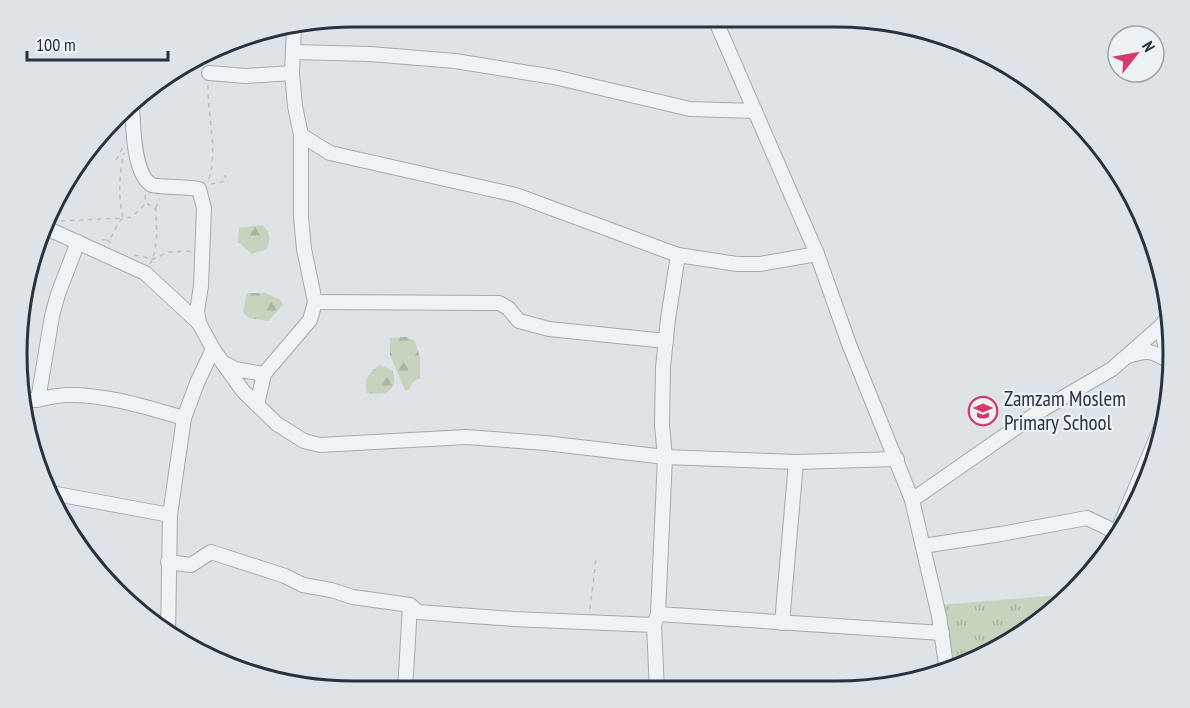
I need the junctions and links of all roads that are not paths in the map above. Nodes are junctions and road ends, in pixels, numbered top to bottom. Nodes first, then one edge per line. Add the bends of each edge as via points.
1 (718, 27) edge
2 (294, 32) edge
3 (293, 52) junction
4 (292, 73) junction
5 (209, 74) road end
6 (755, 111) junction
7 (133, 113) edge
8 (302, 135) junction
9 (51, 230) edge
10 (78, 242) junction
11 (817, 254) junction
12 (678, 255) junction
13 (315, 302) junction
14 (199, 323) junction
15 (1161, 324) edge
16 (666, 341) junction
17 (213, 349) junction
18 (1163, 357) edge
19 (1124, 358) junction
20 (224, 363) junction
21 (264, 374) junction
22 (31, 401) edge
23 (257, 405) junction
24 (184, 418) junction
25 (665, 457) junction
26 (897, 459) junction
27 (796, 462) junction
28 (59, 494) edge
29 (912, 500) junction
30 (170, 515) junction
31 (1112, 530) edge
32 (923, 546) junction
33 (168, 562) junction
34 (410, 605) junction
35 (656, 620) junction
36 (168, 623) edge
37 (782, 623) junction
38 (942, 633) junction
39 (946, 662) edge
40 (406, 681) edge
41 (657, 681) edge

1 - 6 street
2 - 3 street
3 - 4 street
3 - 6 street via 455,61 554,77 682,107
4 - 5 street
4 - 8 street
6 - 11 street
7 - 14 street via 137,158 146,181 158,186 199,189 204,208
8 - 12 street via 330,153 516,195
8 - 13 street via 304,249
9 - 10 street
10 - 14 street via 145,273
10 - 22 street via 58,294
11 - 12 street via 760,264
11 - 26 street
12 - 16 street
13 - 16 street via 499,303 519,321 549,329
13 - 21 street via 310,320
14 - 17 street
15 - 19 street
16 - 25 street via 662,425
17 - 20 street
17 - 24 street
18 - 19 street via 1143,351
19 - 29 street
20 - 21 street
20 - 23 street
21 - 23 street
22 - 24 street via 65,395 94,397
23 - 25 street via 291,433 320,445 466,437
24 - 30 street
25 - 27 street
25 - 35 street
26 - 27 street
26 - 29 street
27 - 37 street
28 - 30 street
29 - 32 street
30 - 33 street
31 - 32 street via 1087,518
32 - 38 street
33 - 34 street via 191,565 211,552 303,585
33 - 36 street
34 - 35 street via 418,612 588,623
34 - 40 street
35 - 37 street
35 - 41 street
37 - 38 street
38 - 39 street

